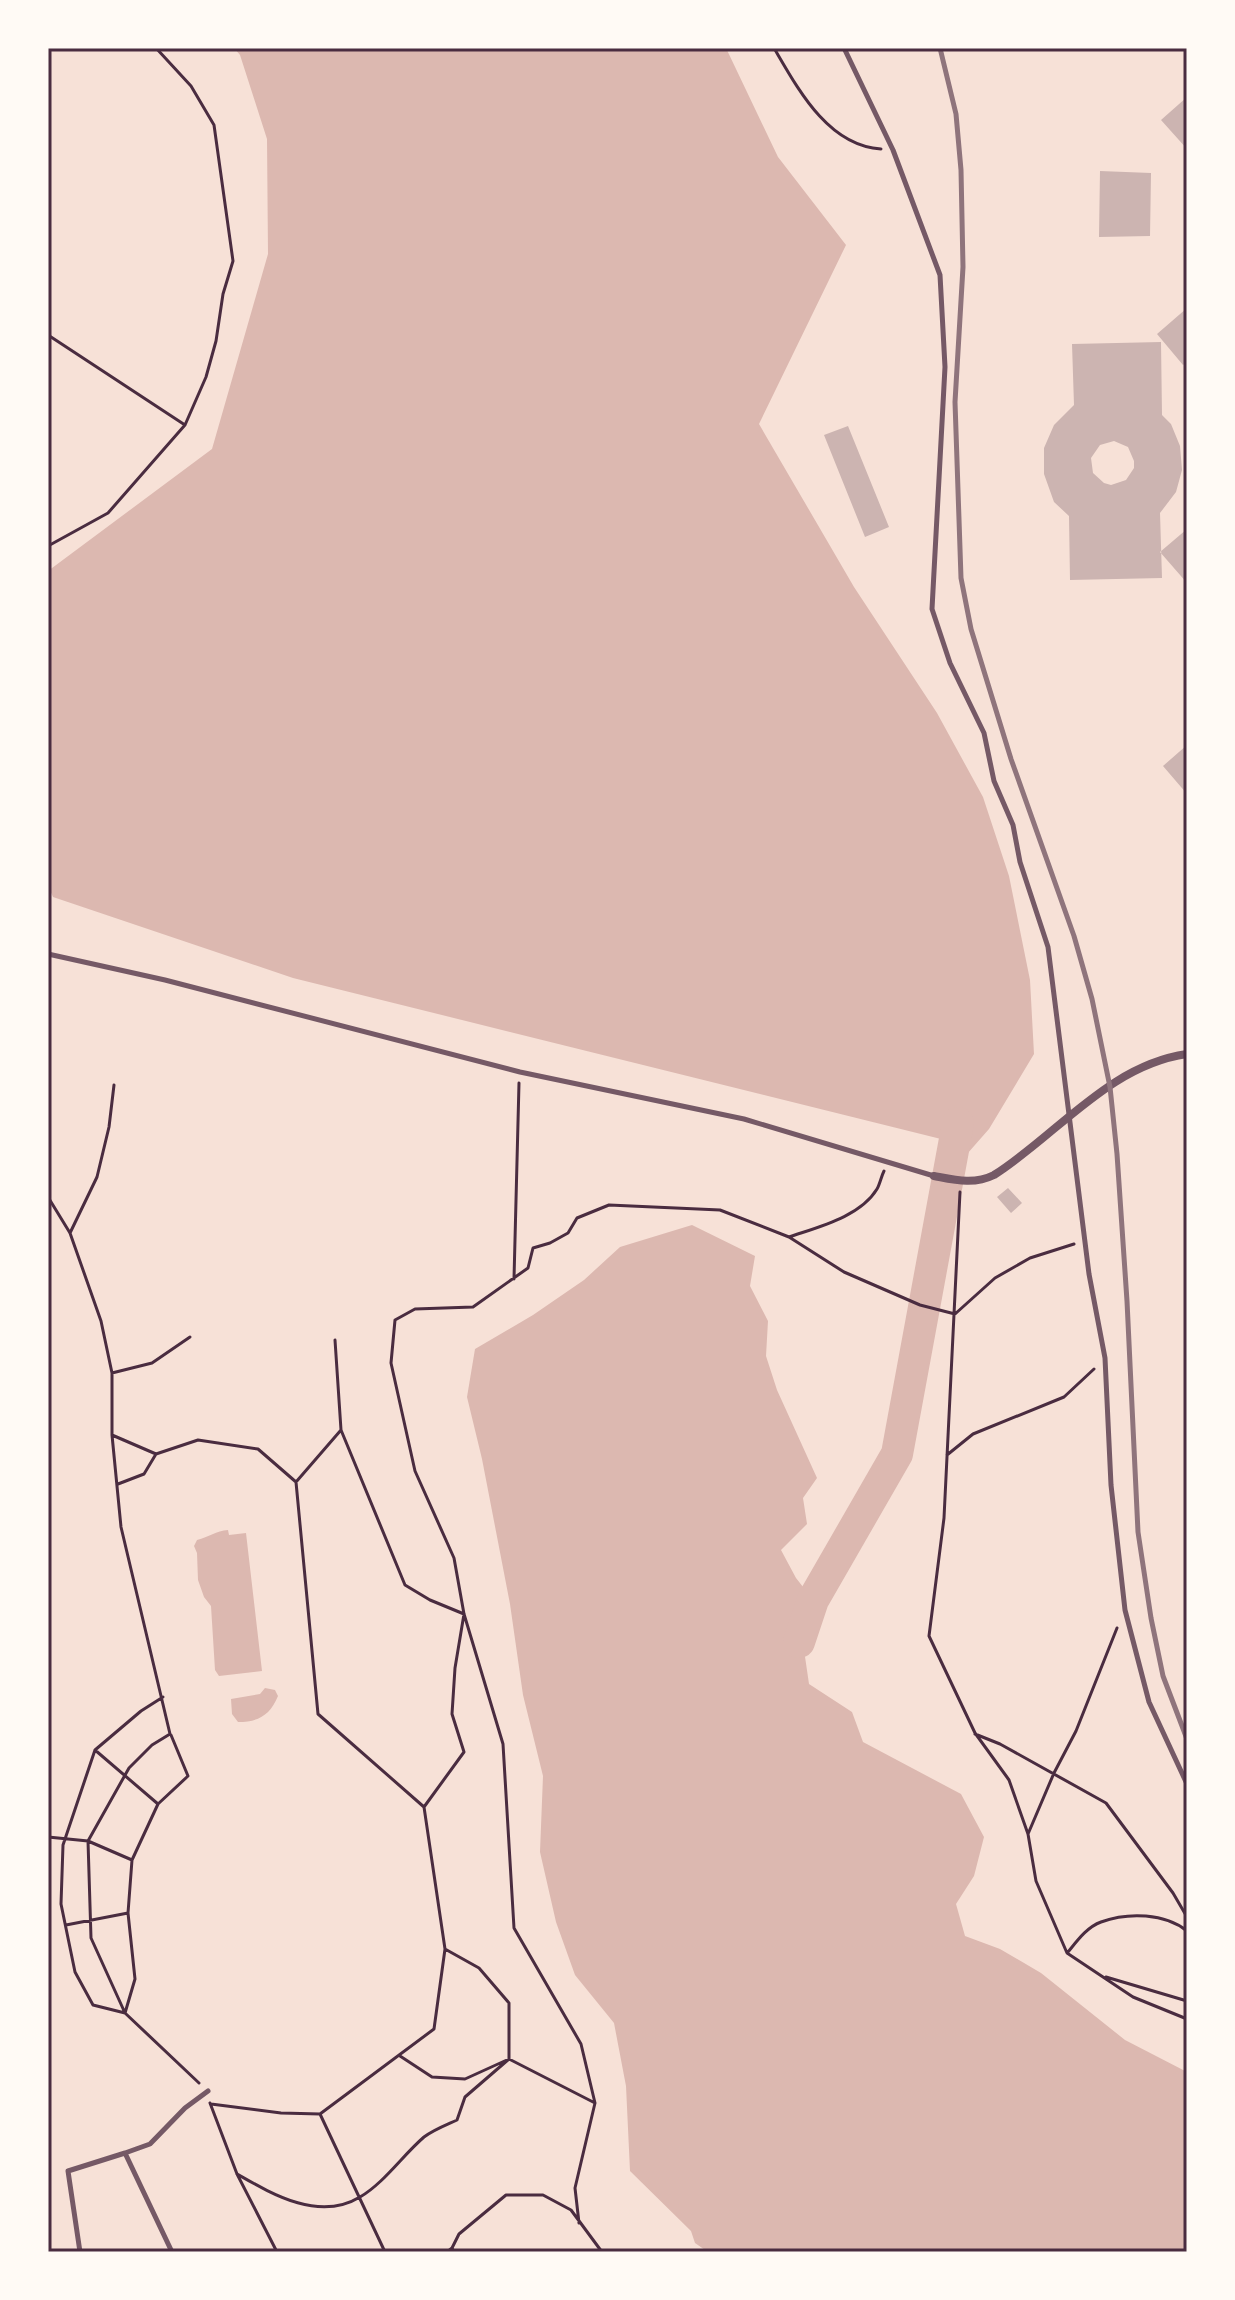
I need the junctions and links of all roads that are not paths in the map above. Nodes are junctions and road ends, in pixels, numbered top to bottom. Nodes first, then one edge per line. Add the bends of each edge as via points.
1 (844, 48) edge
2 (48, 954) edge
3 (1187, 1054) edge
4 (1071, 1114) junction
5 (934, 1176) joint
6 (1187, 1784) edge
7 (208, 2091) road end
8 (125, 2153) junction
9 (80, 2252) edge
10 (172, 2252) edge

1 - 4 lane via 893,150 940,275 945,367 932,609 950,663 984,733 994,781 1013,825 1048,947
2 - 5 lane via 520,1072 744,1119
3 - 4 street via 1149,1065
4 - 5 street via 982,1181
4 - 6 lane via 1105,1358 1111,1485 1125,1610 1149,1702
7 - 8 lane via 150,2144
8 - 9 lane via 68,2171
8 - 10 lane

